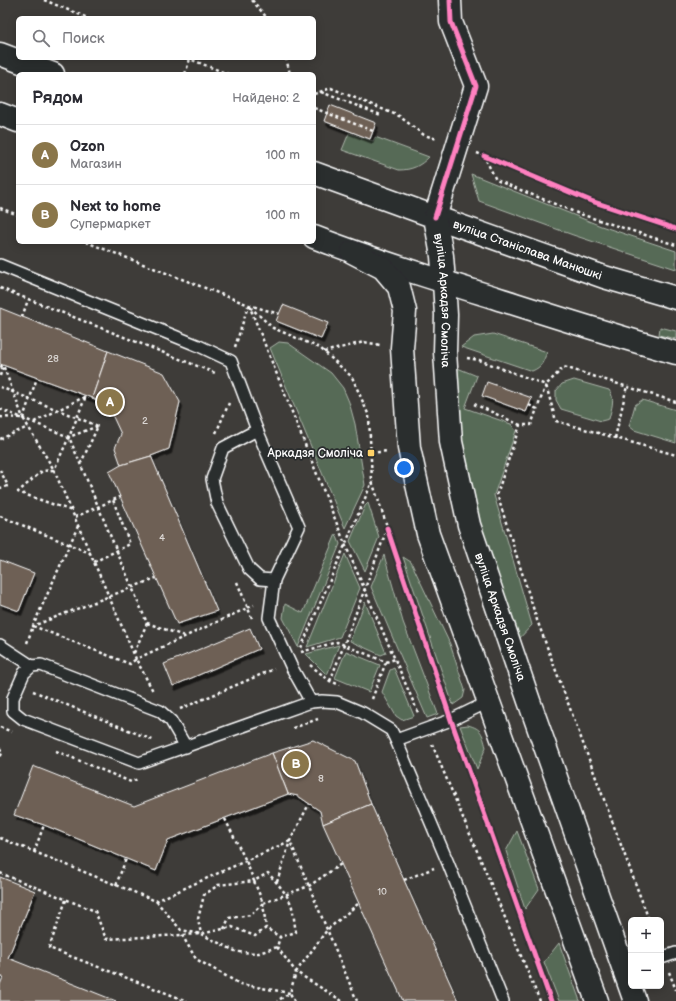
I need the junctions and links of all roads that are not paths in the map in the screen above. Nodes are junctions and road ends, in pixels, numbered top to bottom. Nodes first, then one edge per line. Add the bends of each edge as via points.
1 (450, 0) edge
2 (0, 54) edge
3 (47, 72) edge
4 (0, 114) edge
5 (16, 120) edge
6 (316, 174) edge
7 (435, 217) junction
8 (316, 238) edge
9 (352, 252) junction
10 (0, 265) edge
11 (444, 282) junction
12 (676, 298) edge
13 (676, 353) edge
14 (257, 430) junction
15 (274, 580) junction
16 (0, 645) edge
17 (32, 666) junction
18 (316, 701) junction
19 (488, 702) junction
20 (396, 740) junction
21 (184, 743) junction
22 (676, 953) edge
23 (664, 957) edge
24 (628, 970) edge
25 (632, 989) edge
26 (503, 1001) edge
27 (597, 1001) edge
28 (635, 1001) edge

1 - 7 main road via 451,22 476,86
2 - 3 main road
4 - 5 main road
6 - 7 main road, вуліца Станіслава Манюшкі
7 - 11 main road, вуліца Аркадзя Смоліча
7 - 12 main road, вуліца Станіслава Манюшкі via 604,277
8 - 9 main road
9 - 11 main road
9 - 19 main road via 382,268 399,287 405,311 402,348 411,456 428,534
10 - 14 lane via 231,361
11 - 13 main road
11 - 24 main road, вуліца Аркадзя Смоліча via 444,352 451,442 469,525 529,701
14 - 15 lane via 299,527
14 - 15 lane via 222,448 212,479 217,503 249,569 260,579
15 - 18 lane via 269,618 292,668
16 - 17 lane
17 - 21 lane via 41,665 160,711 171,721
17 - 21 lane via 24,672 13,698 13,711 23,719 139,764
18 - 20 lane via 337,702 364,713 391,730
18 - 21 lane
19 - 20 lane via 451,720
19 - 27 main road
20 - 26 lane
22 - 23 lane
25 - 28 main road, вуліца Аркадзя Смоліча

